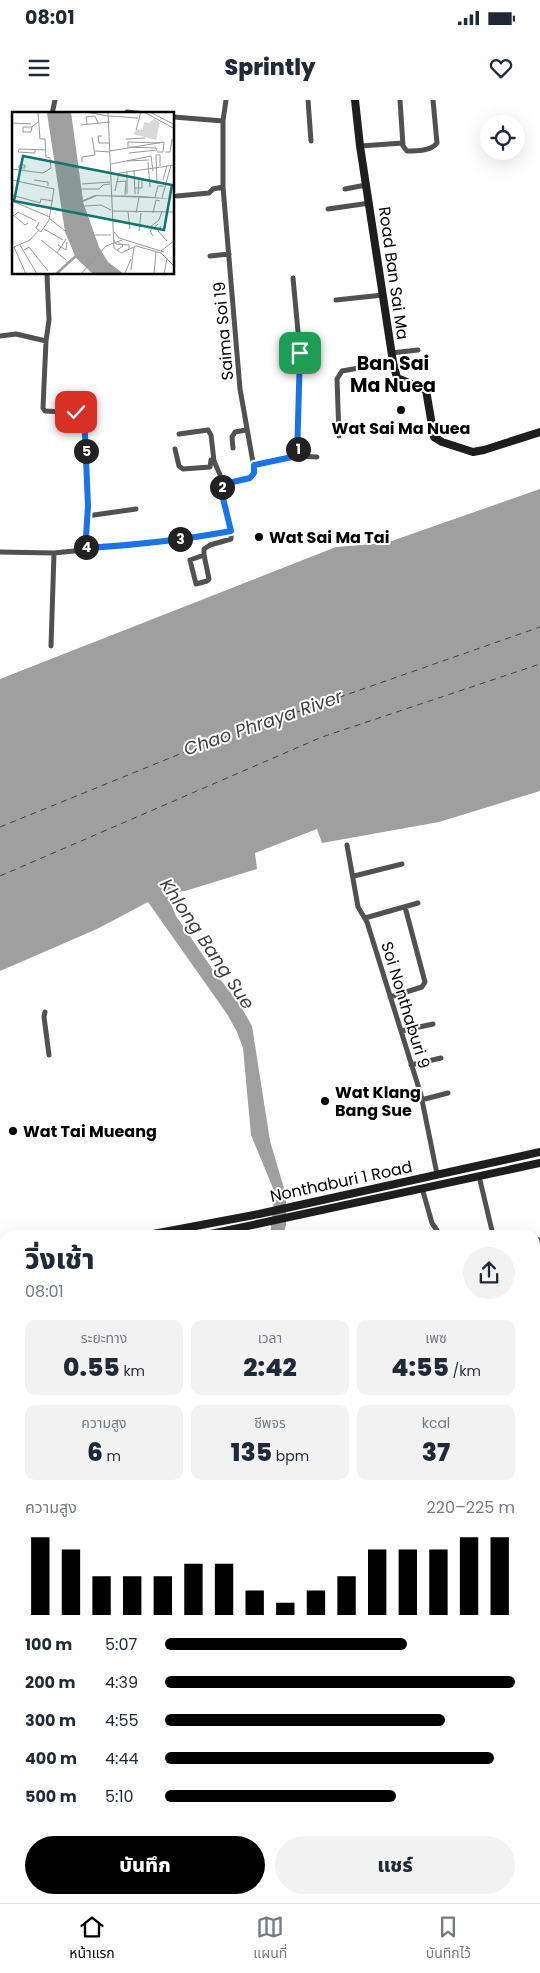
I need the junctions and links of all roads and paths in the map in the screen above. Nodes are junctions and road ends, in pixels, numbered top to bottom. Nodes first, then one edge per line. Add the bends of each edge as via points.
1 (226, 100) edge
2 (308, 100) edge
3 (356, 100) edge
4 (400, 100) edge
5 (433, 100) edge
6 (175, 116) edge
7 (223, 121) junction
8 (311, 141) dead end
9 (403, 143) junction
10 (360, 146) junction
11 (366, 185) junction
12 (223, 187) junction
13 (345, 189) dead end
14 (177, 196) dead end
15 (370, 203) junction
16 (328, 209) dead end
17 (229, 254) junction
18 (210, 256) dead end
19 (47, 275) edge
20 (293, 278) dead end
21 (383, 295) junction
22 (336, 300) dead end
23 (0, 336) edge
24 (46, 340) junction
25 (418, 350) dead end
26 (391, 353) junction
27 (393, 362) junction
28 (246, 430) junction
29 (540, 432) edge
30 (179, 434) dead end
31 (339, 436) dead end
32 (233, 448) dead end
33 (175, 449) dead end
34 (297, 456) junction
35 (317, 457) dead end
36 (214, 460) junction
37 (254, 465) junction
38 (224, 484) junction
39 (136, 509) dead end
40 (87, 516) junction
41 (229, 531) junction
42 (86, 548) junction
43 (0, 552) edge
44 (54, 553) junction
45 (204, 555) junction
46 (51, 646) dead end
47 (347, 845) dead end
48 (402, 864) dead end
49 (354, 876) junction
50 (418, 903) dead end
51 (405, 908) junction
52 (365, 918) junction
53 (390, 997) junction
54 (45, 1012) dead end
55 (434, 1024) dead end
56 (401, 1031) junction
57 (50, 1055) dead end
58 (441, 1058) dead end
59 (411, 1065) junction
60 (448, 1093) dead end
61 (421, 1100) junction
62 (540, 1152) edge
63 (540, 1163) edge
64 (437, 1174) junction
65 (479, 1176) junction
66 (422, 1188) junction
67 (174, 1230) edge
68 (241, 1230) edge
69 (437, 1230) edge
70 (492, 1230) edge

1 - 7 street, Saima Soi 19
2 - 8 street
3 - 10 main road, Road Ban Sai Ma
4 - 9 street
5 - 9 street via 438,144 432,148 407,151
6 - 7 street
7 - 12 street, Saima Soi 19
9 - 10 street
10 - 11 main road, Road Ban Sai Ma
11 - 13 street
11 - 15 main road, Road Ban Sai Ma
12 - 14 street via 209,193
12 - 17 street, Saima Soi 19
15 - 16 street
15 - 21 main road, Road Ban Sai Ma
17 - 18 street
17 - 28 street, Saima Soi 19
19 - 24 street via 49,320
20 - 34 street via 300,353
21 - 22 street
21 - 26 main road, Road Ban Sai Ma
23 - 24 street via 16,334
24 - 40 street via 43,409 84,412
25 - 26 street
26 - 27 main road, Road Ban Sai Ma
27 - 29 main road, Road Ban Sai Ma via 400,381 426,390 437,440 473,452
27 - 31 street via 339,374
28 - 32 street via 235,432
28 - 37 street, Saima Soi 19
30 - 36 street via 208,430
33 - 36 street via 179,466 183,469 210,466
34 - 35 street
34 - 37 street
36 - 38 street
37 - 38 street via 250,478
38 - 41 street via 222,494
39 - 40 street
40 - 42 street
41 - 42 street via 143,544
41 - 45 street via 231,539 210,545 204,549
42 - 44 street
43 - 44 street
44 - 46 street
45 - 45 street via 209,578 196,584 190,560
47 - 49 street, Soi Nonthaburi 9
48 - 49 street
49 - 52 street, Soi Nonthaburi 9 via 358,907
50 - 51 street
51 - 52 street
51 - 53 street via 425,982 422,987
52 - 53 street, Soi Nonthaburi 9
53 - 56 street, Soi Nonthaburi 9
54 - 57 street
55 - 56 street
56 - 59 street, Soi Nonthaburi 9
58 - 59 street
59 - 61 street, Soi Nonthaburi 9
60 - 61 street
61 - 64 street, Soi Nonthaburi 9
62 - 64 main road, Nonthaburi 1 Road
63 - 65 main road, Nonthaburi 1 Road
64 - 67 main road, Nonthaburi 1 Road
65 - 66 main road, Nonthaburi 1 Road
65 - 70 street
66 - 68 main road, Nonthaburi 1 Road
66 - 69 street

